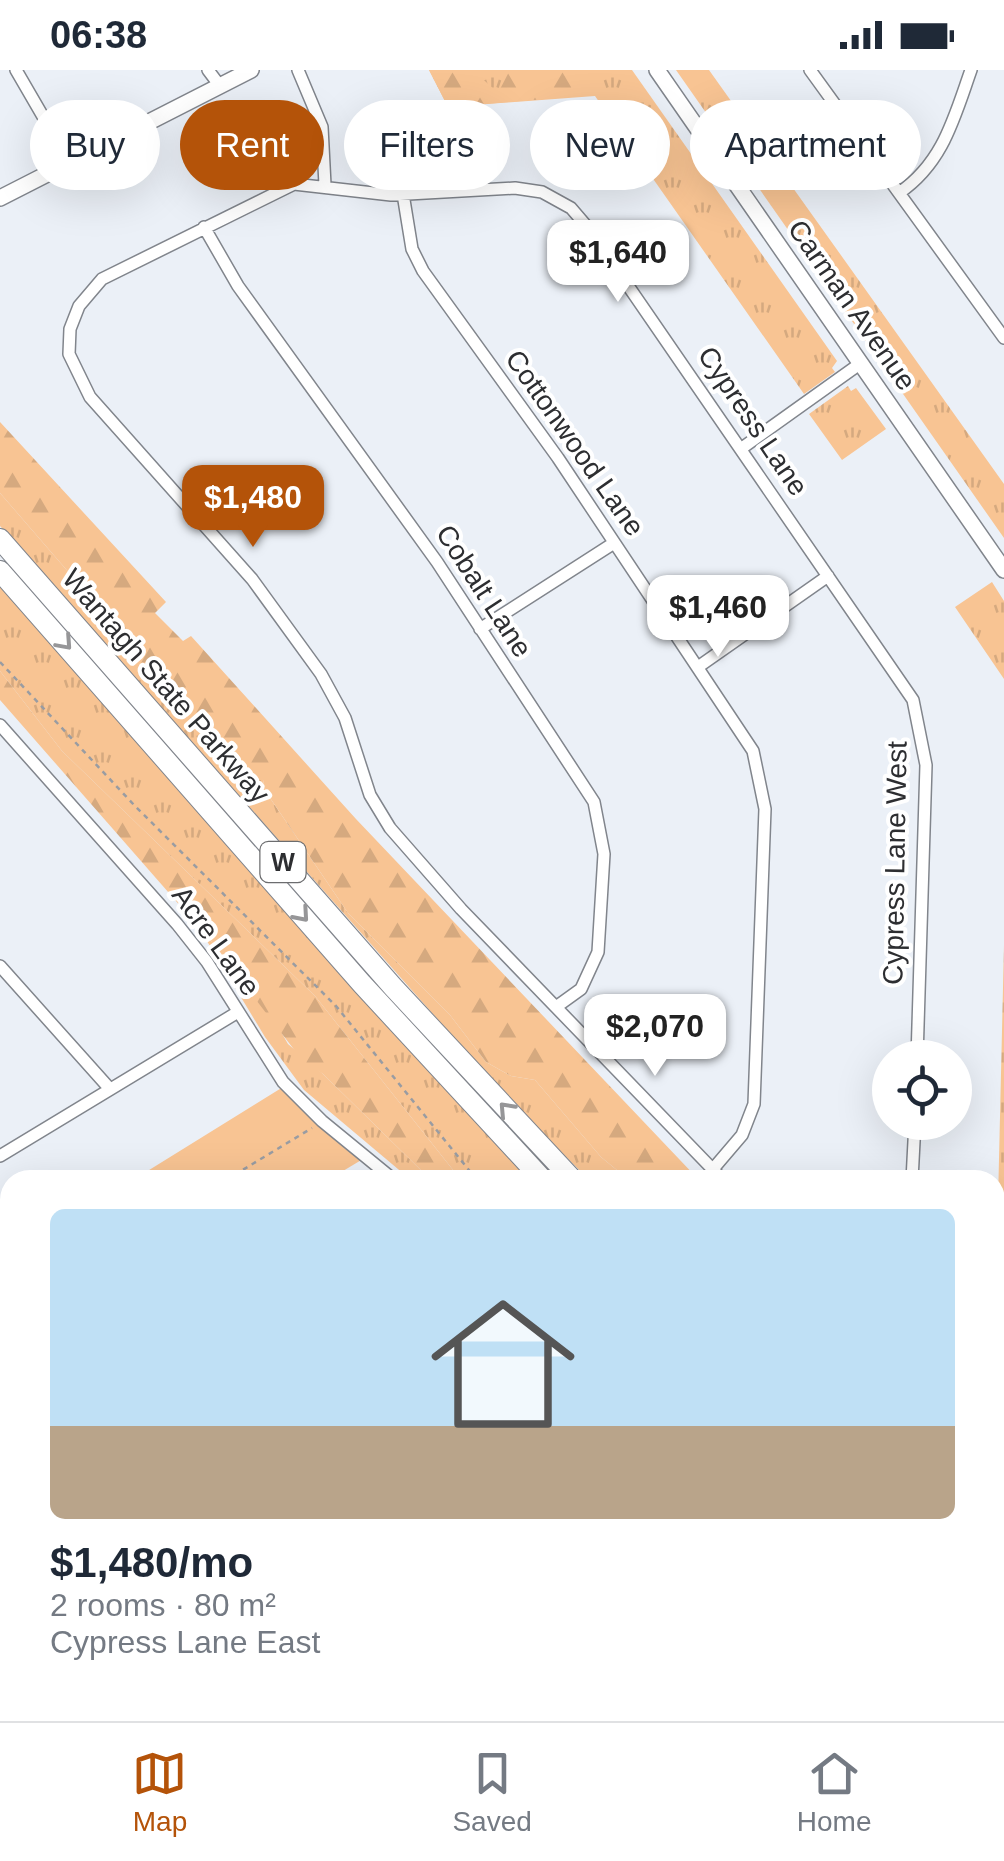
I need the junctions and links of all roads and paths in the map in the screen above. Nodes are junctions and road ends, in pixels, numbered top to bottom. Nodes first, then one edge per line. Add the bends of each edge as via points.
1 (16, 70) edge
2 (208, 70) edge
3 (251, 70) edge
4 (298, 70) edge
5 (657, 70) edge
6 (810, 70) edge
7 (971, 70) edge
8 (220, 86) junction
9 (34, 100) edge
10 (160, 116) edge
11 (30, 183) edge
12 (325, 185) junction
13 (898, 192) junction
14 (403, 194) junction
15 (0, 198) edge
16 (204, 226) junction
17 (1004, 338) edge
18 (861, 363) junction
19 (742, 448) junction
20 (0, 538) edge
21 (614, 543) junction
22 (1004, 570) edge
23 (0, 571) edge
24 (828, 576) junction
25 (480, 629) junction
26 (0, 662) edge
27 (698, 667) junction
28 (0, 726) edge
29 (0, 966) edge
30 (556, 1007) junction
31 (238, 1012) junction
32 (918, 1040) edge
33 (110, 1089) junction
34 (322, 1122) junction
35 (913, 1140) edge
36 (0, 1156) edge
37 (712, 1169) joint
38 (243, 1170) edge
39 (382, 1170) edge
40 (468, 1170) edge
41 (534, 1170) edge
42 (564, 1170) edge
43 (912, 1170) edge

1 - 9 street
2 - 8 street
3 - 8 main road
4 - 12 street via 322,126
5 - 18 main road, Carman Avenue
6 - 13 street
7 - 13 street via 945,145
8 - 10 main road
11 - 15 main road
12 - 14 street, Cypress Lane
12 - 16 street, Cypress Lane via 294,184
13 - 17 street
14 - 19 street, Cypress Lane via 515,188 542,192 571,208
14 - 21 street, Cottonwood Lane via 412,250 423,271
16 - 25 street, Cobalt Lane via 238,286
16 - 30 street, Cypress Lane via 92,288 70,330 75,374 252,580 321,674 390,828
18 - 19 street
18 - 22 main road, Carman Avenue
19 - 24 street, Cypress Lane
42 -> 20 highway, Wantagh State Parkway / W via 392,986
21 - 25 street
21 - 27 street, Cottonwood Lane
23 -> 41 highway, Wantagh State Parkway / W
24 - 27 street
24 - 32 street, Cypress Lane West via 913,700 924,735
25 - 30 street, Cobalt Lane via 578,772 601,824 605,885 598,952 580,989
26 - 40 path via 336,1006
27 - 37 street, Cottonwood Lane via 754,751 765,808 754,1104 742,1135
28 - 31 street, Acre Lane via 176,924
29 - 33 street
30 - 37 street
31 - 33 street
31 - 34 street, Acre Lane via 275,1072
33 - 36 street
34 - 38 path
34 - 39 street, Acre Lane
35 - 43 street

